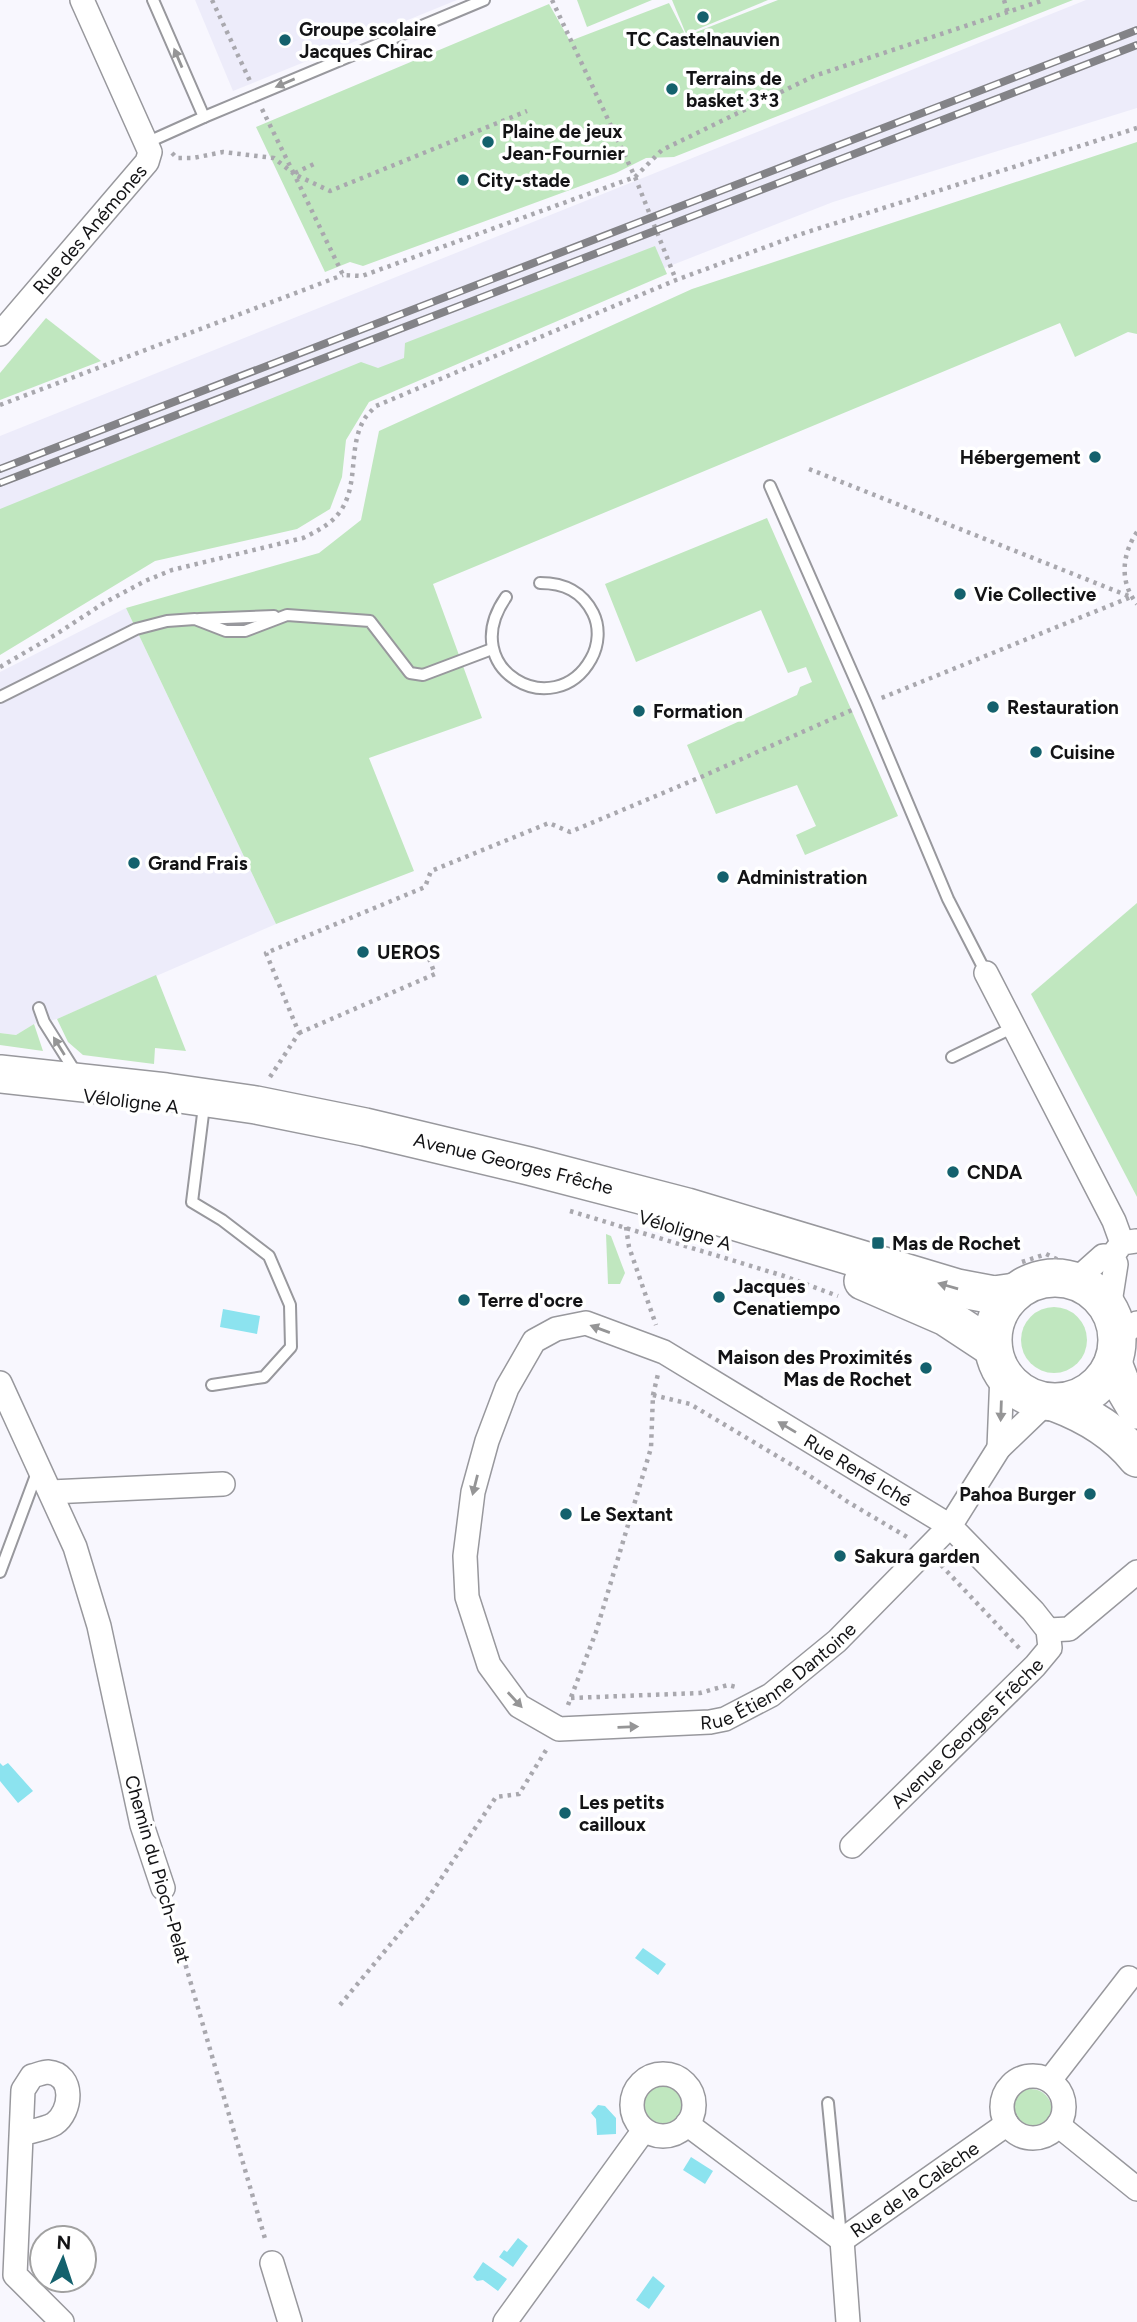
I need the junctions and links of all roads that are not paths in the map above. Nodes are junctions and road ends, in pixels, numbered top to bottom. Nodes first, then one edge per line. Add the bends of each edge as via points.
1 (82, 0) edge
2 (153, 0) edge
3 (484, 0) edge
4 (204, 117) junction
5 (152, 141) junction
6 (0, 334) edge
7 (770, 486) dead end
8 (540, 583) dead end
9 (506, 597) dead end
10 (492, 649) junction
11 (0, 697) edge
12 (986, 973) joint
13 (39, 1008) dead end
14 (1014, 1027) junction
15 (951, 1057) dead end
16 (0, 1074) edge
17 (80, 1082) junction
18 (0, 1089) edge
19 (203, 1114) junction
20 (1124, 1246) edge
21 (1075, 1281) junction
22 (1015, 1292) junction
23 (1119, 1333) edge
24 (997, 1361) junction
25 (0, 1383) edge
26 (212, 1385) dead end
27 (1052, 1402) junction
28 (1137, 1410) edge
29 (999, 1448) junction
30 (1137, 1458) edge
31 (39, 1468) junction
32 (223, 1484) dead end
33 (51, 1492) junction
34 (950, 1526) junction
35 (0, 1572) edge
36 (1137, 1572) edge
37 (1033, 1611) joint
38 (1048, 1630) junction
39 (559, 1729) joint
40 (852, 1846) dead end
41 (163, 1888) road end
42 (1129, 1978) dead end
43 (1050, 2080) junction
44 (828, 2103) dead end
45 (687, 2124) junction
46 (1007, 2124) junction
47 (1058, 2125) junction
48 (644, 2130) junction
49 (22, 2134) dead end
50 (1137, 2189) edge
51 (842, 2240) junction
52 (272, 2263) road end
53 (7, 2275) edge
54 (62, 2322) edge
55 (290, 2322) edge
56 (505, 2322) edge
57 (848, 2322) edge

1 - 5 street, Rue des Anémones
4 -> 2 lane
3 -> 4 lane
4 - 5 lane
5 - 6 street, Rue des Anémones via 146,162
7 - 12 lane via 948,900
8 - 10 lane via 574,590 596,619 595,654 586,669 558,687 534,687 511,677
9 - 10 lane via 495,613
10 - 11 lane via 423,676 410,674 370,621 287,615 245,631 226,631 195,619 167,621 136,629
12 - 14 street
17 -> 13 lane
14 - 15 lane
14 - 20 street
16 - 17 main road, Avenue Georges Frêche
22 -> 17 main road, Avenue Georges Frêche via 994,1295 957,1288 687,1207 340,1121 244,1103
18 - 19 main road, Avenue Georges Frêche
19 - 24 main road, Avenue Georges Frêche via 356,1141 789,1254 946,1317
19 - 26 lane via 192,1202 268,1256 290,1305 291,1347 264,1377
20 - 21 street via 1103,1256
20 - 23 street via 1116,1264
21 - 22 main road via 1044,1279
21 - 23 main road via 1098,1295
22 - 24 main road via 1004,1303 993,1332
23 - 27 main road via 1104,1378 1074,1399
23 - 28 main road via 1120,1381
24 - 27 main road via 1014,1388 1030,1398
24 -> 29 street
25 - 31 street, Chemin du Pioch-Pelat
27 - 29 street, Rue Étienne Dantoine
27 - 30 main road via 1104,1426
29 - 34 street, Rue Étienne Dantoine
31 - 33 street, Chemin du Pioch-Pelat
31 - 35 lane
32 - 33 street
33 - 41 street, Chemin du Pioch-Pelat via 93,1603 142,1825
34 - 37 street, Rue René Iché
39 -> 34 street, Rue Étienne Dantoine via 725,1719 792,1680
34 -> 39 street, Rue René Iché via 664,1352 586,1324 556,1329 534,1342 507,1388 473,1492 465,1556 467,1597 489,1665 519,1706
36 - 38 street via 1069,1629
37 - 38 street, Avenue Georges Frêche
38 - 40 street, Avenue Georges Frêche via 1050,1648 1035,1666
42 - 43 street
43 - 46 street via 1029,2075 1010,2085 1001,2104
43 - 47 street via 1065,2106
44 - 51 lane
45 - 48 street via 672,2135
45 - 48 street via 692,2094 678,2078 658,2074 640,2084 631,2103
45 - 51 street, Rue de la Calèche
46 - 47 street via 1014,2132 1032,2138 1051,2133
46 - 51 street, Rue de la Calèche
47 - 50 street
48 - 56 street
49 - 53 street
51 - 57 street
52 - 55 street
53 - 54 street

